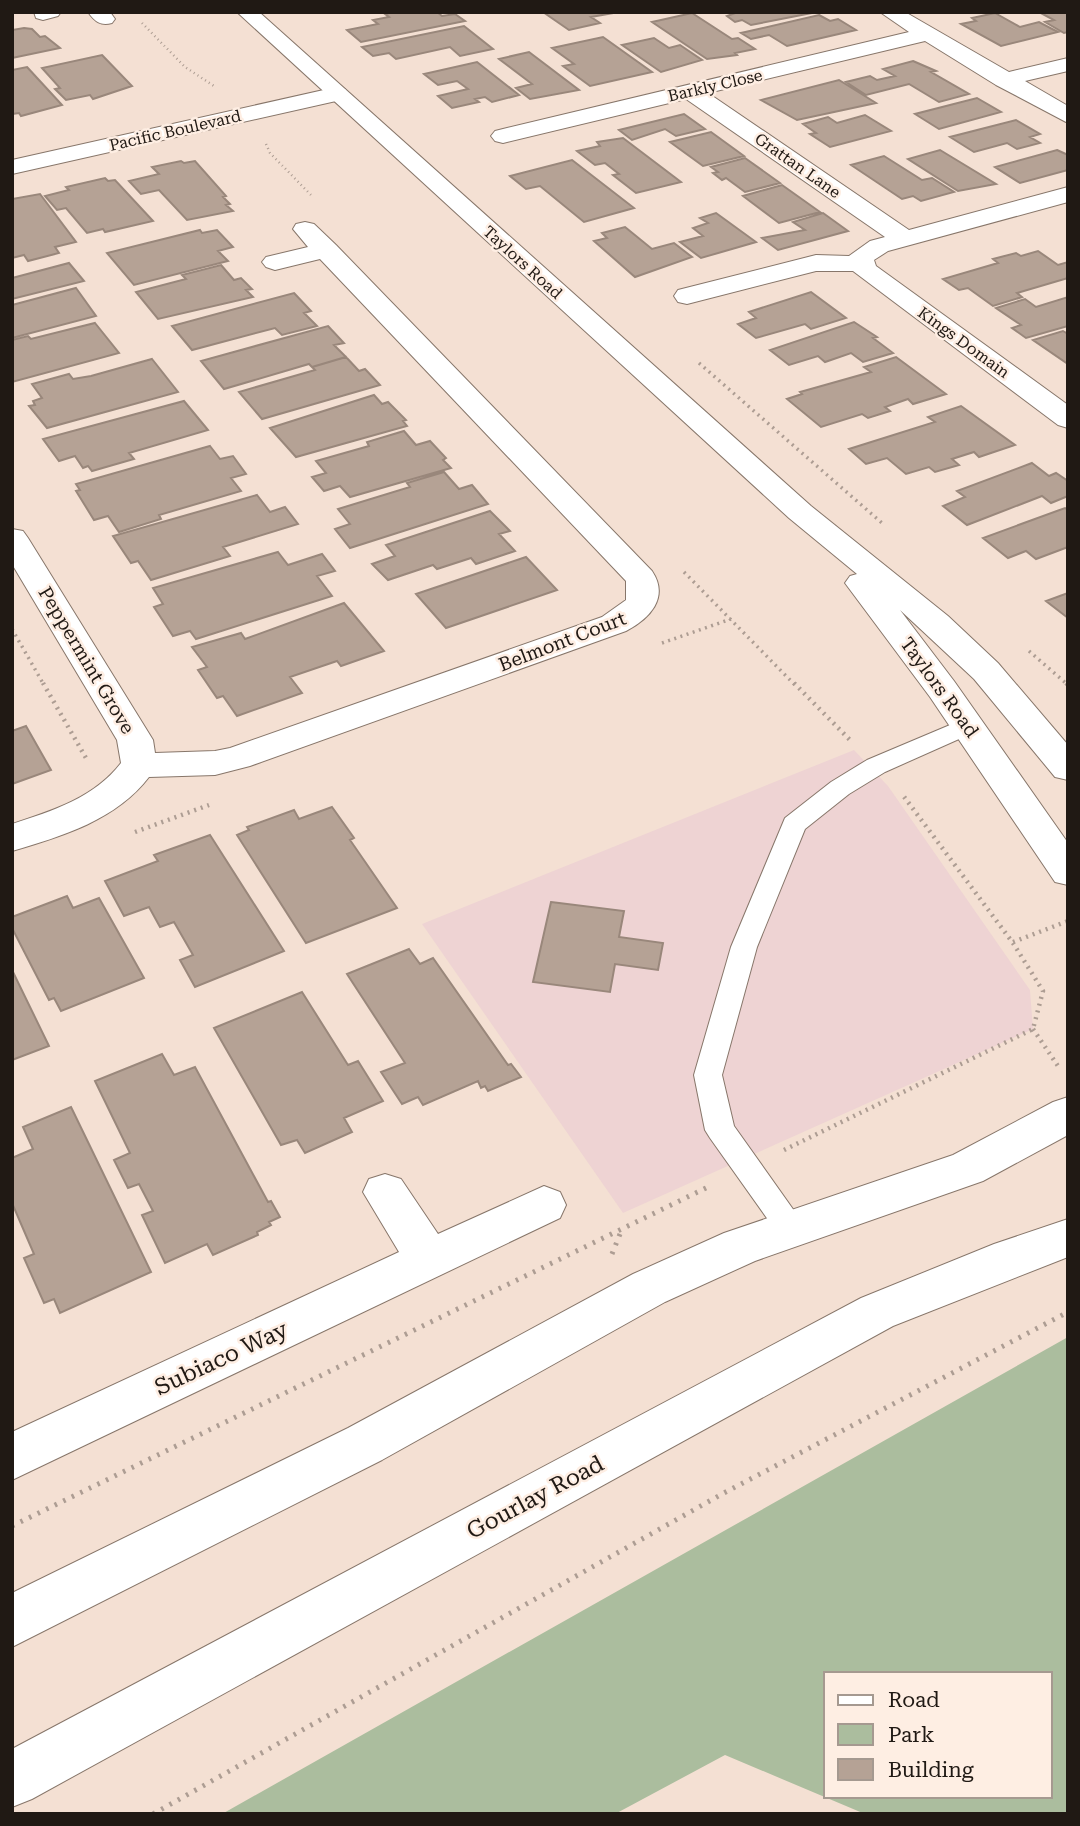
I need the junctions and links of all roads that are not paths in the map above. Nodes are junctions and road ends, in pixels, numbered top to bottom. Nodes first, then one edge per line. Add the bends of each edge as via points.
1 (247, 12) edge
2 (890, 12) edge
3 (928, 34) junction
4 (1068, 64) edge
5 (1004, 80) junction
6 (330, 88) junction
7 (690, 91) junction
8 (239, 108) junction
9 (1068, 116) edge
10 (503, 136) dead end
11 (12, 148) edge
12 (12, 167) edge
13 (1068, 194) edge
14 (905, 239) junction
15 (275, 262) dead end
16 (863, 264) junction
17 (687, 296) dead end
18 (1068, 418) edge
19 (800, 512) junction
20 (12, 538) edge
21 (969, 725) junction
22 (139, 765) junction
23 (1068, 768) edge
24 (12, 838) edge
25 (1068, 872) edge
26 (1065, 1093) edge
27 (386, 1192) dead end
28 (544, 1205) dead end
29 (792, 1229) junction
30 (1068, 1238) edge
31 (429, 1259) junction
32 (12, 1457) edge
33 (12, 1621) edge
34 (12, 1779) edge

1 - 6 street, Taylors Road
2 - 3 street
3 - 5 street
3 - 7 street, Barkly Close
4 - 5 street
5 - 9 street
6 - 8 street, Pacific Boulevard
6 - 19 street, Taylors Road
7 - 10 street, Barkly Close
7 - 14 street, Grattan Lane
8 - 11 street, Pacific Boulevard
8 - 12 street, Pacific Boulevard
13 - 14 street
14 - 16 street via 879,246 860,258
15 - 22 street, Belmont Court via 317,228 641,578 644,600 638,610 614,624 237,758 215,764
16 - 17 street via 816,263
16 - 18 street, Kings Domain via 865,270
19 - 21 street, Taylors Road via 911,643
19 - 23 street, Taylors Road via 936,623 986,671
20 - 22 street, Peppermint Grove via 135,740
21 - 25 street, Taylors Road
21 - 29 lane via 876,766 794,824 744,947 708,1074 720,1130
22 - 24 street via 104,802
26 - 29 street via 968,1168
27 - 31 street
28 - 31 street, Subiaco Way
29 - 33 street via 649,1288 365,1444
30 - 34 street, Gourlay Road via 877,1312
31 - 32 street, Subiaco Way

